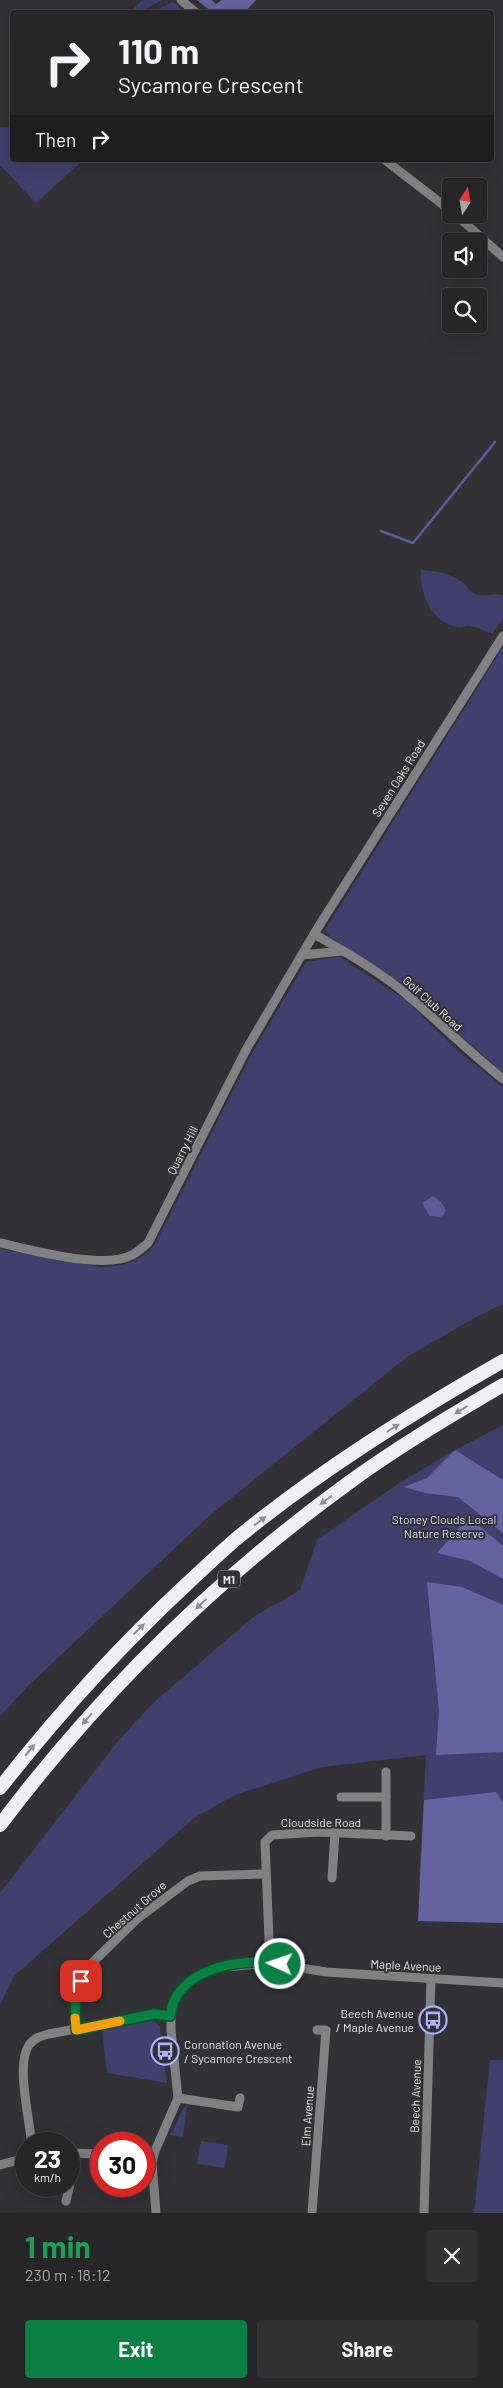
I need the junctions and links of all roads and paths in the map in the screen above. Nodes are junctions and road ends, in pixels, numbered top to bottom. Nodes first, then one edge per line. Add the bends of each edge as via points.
1 (181, 0) edge
2 (193, 10) edge
3 (388, 162) edge
4 (442, 204) edge
5 (465, 223) edge
6 (503, 257) edge
7 (503, 636) edge
8 (314, 934) junction
9 (343, 951) junction
10 (302, 955) junction
11 (503, 1079) edge
12 (0, 1243) edge
13 (503, 1361) edge
14 (503, 1385) edge
15 (386, 1772) dead end
16 (0, 1788) edge
17 (341, 1797) dead end
18 (386, 1797) junction
19 (0, 1825) edge
20 (335, 1833) junction
21 (386, 1836) junction
22 (411, 1836) dead end
23 (265, 1874) junction
24 (332, 1878) dead end
25 (270, 1962) junction
26 (431, 1979) junction
27 (503, 1983) edge
28 (170, 2016) junction
29 (76, 2030) junction
30 (317, 2030) dead end
31 (178, 2098) junction
32 (240, 2098) dead end
33 (30, 2132) edge
34 (155, 2156) edge
35 (15, 2161) edge
36 (0, 2165) edge
37 (67, 2197) edge
38 (154, 2197) edge
39 (66, 2201) dead end
40 (156, 2213) edge
41 (312, 2213) edge
42 (424, 2213) edge

1 - 2 street
3 - 4 street
5 - 6 street
7 - 8 street, Seven Oaks Road
8 - 9 street, Golf Club Road
8 - 10 street, Quarry Hill
9 - 10 street
9 - 11 street, Golf Club Road via 404,993
10 - 12 street, Quarry Hill via 247,1048 148,1243 132,1256 96,1261
16 -> 13 highway, M1 via 114,1653 235,1540 317,1477
14 -> 19 highway, M1 via 413,1439 349,1483 254,1557 154,1647 108,1695 64,1744
15 - 18 street
17 - 18 street
18 - 21 street
20 - 21 street, Cloudside Road
20 - 23 street, Cloudside Road via 270,1836 265,1842
20 - 24 street
21 - 22 street, Cloudside Road
23 - 25 street, Cloudside Road
23 - 29 street, Chestnut Grove via 200,1876 188,1881 137,1919 93,1962 81,1981 75,1995
25 - 26 street, Maple Avenue via 308,1970
25 - 28 street, Maple Avenue via 224,1966 196,1976 180,1992
26 - 27 street, Maple Avenue
26 - 42 street, Beech Avenue
28 - 29 street via 154,2014
28 - 31 street
29 - 33 street via 39,2037 25,2052 23,2066
30 - 41 street, Elm Avenue via 326,2030
31 - 32 street via 238,2106
31 - 34 street
35 - 36 street
37 - 39 street
38 - 40 street

